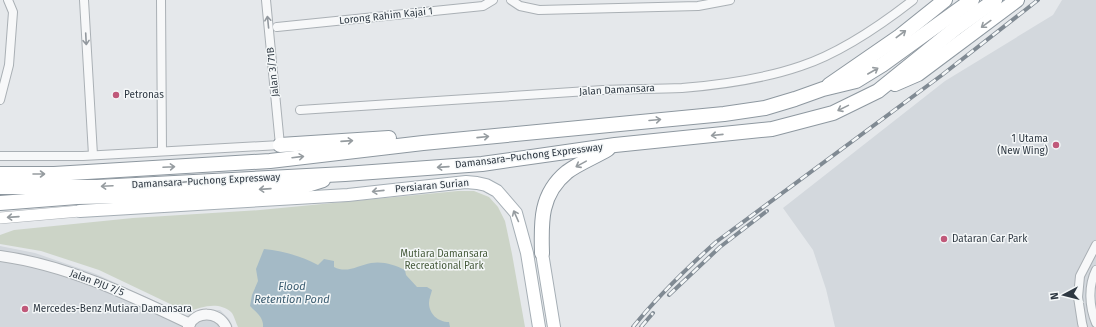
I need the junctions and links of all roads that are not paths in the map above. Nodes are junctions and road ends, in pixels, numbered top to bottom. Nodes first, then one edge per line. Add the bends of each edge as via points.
1 (8, 0) edge
2 (84, 0) edge
3 (161, 0) edge
4 (266, 0) edge
5 (493, 0) edge
6 (511, 0) edge
7 (730, 0) edge
8 (913, 0) edge
9 (945, 0) edge
10 (972, 0) edge
11 (995, 0) edge
12 (1017, 0) edge
13 (277, 27) dead end
14 (823, 89) junction
15 (878, 92) junction
16 (0, 100) edge
17 (300, 110) dead end
18 (423, 143) junction
19 (280, 145) junction
20 (615, 145) junction
21 (162, 151) junction
22 (93, 155) junction
23 (0, 156) edge
24 (0, 174) edge
25 (345, 174) junction
26 (0, 188) edge
27 (77, 197) junction
28 (0, 203) edge
29 (174, 205) junction
30 (80, 211) joint
31 (0, 218) edge
32 (1096, 245) edge
33 (542, 253) joint
34 (0, 256) edge
35 (1096, 270) edge
36 (1096, 322) edge
37 (189, 325) edge
38 (226, 327) edge
39 (539, 327) edge
40 (554, 327) edge
41 (1083, 327) edge

1 - 16 street via 13,12 9,65
2 -> 22 street
3 - 21 street
19 -> 4 street, Jalan 3/71B
5 - 13 street, Lorong Rahim Kajai 1 via 483,6
6 - 7 street via 520,6 539,10 698,6
8 - 17 street, Jalan Damansara via 872,30 830,54 801,66 727,83 683,88 608,90
14 -> 9 highway via 900,36
14 -> 10 highway, Damansara–Puchong Expressway via 856,81
11 - 15 highway, Damansara–Puchong Expressway via 956,28
12 -> 15 highway via 918,74
18 -> 14 highway, Damansara–Puchong Expressway via 724,114 765,108
15 -> 20 highway, Damansara–Puchong Expressway via 833,113 772,129
19 -> 18 highway via 395,138
24 -> 18 highway, Damansara–Puchong Expressway via 54,174 270,161
19 - 21 street
20 -> 25 highway, Damansara–Puchong Expressway via 482,164
20 -> 33 highway via 567,172 553,187 544,203 541,225
21 - 22 street
22 - 23 street
25 -> 26 highway, Damansara–Puchong Expressway via 97,187
25 -> 27 highway via 304,186 173,195
27 - 28 highway
27 - 29 highway
29 - 30 main road, Persiaran Surian
39 -> 29 main road, Persiaran Surian via 527,253 516,214 496,191 486,185 466,182 348,194
30 -> 31 main road
32 - 41 street via 1080,276 1078,297
33 - 40 main road
34 - 37 street, Jalan PJU 7/5 via 25,259 64,270 133,297
35 - 36 street via 1092,278 1090,297
37 - 38 street via 195,318 208,314 221,319

